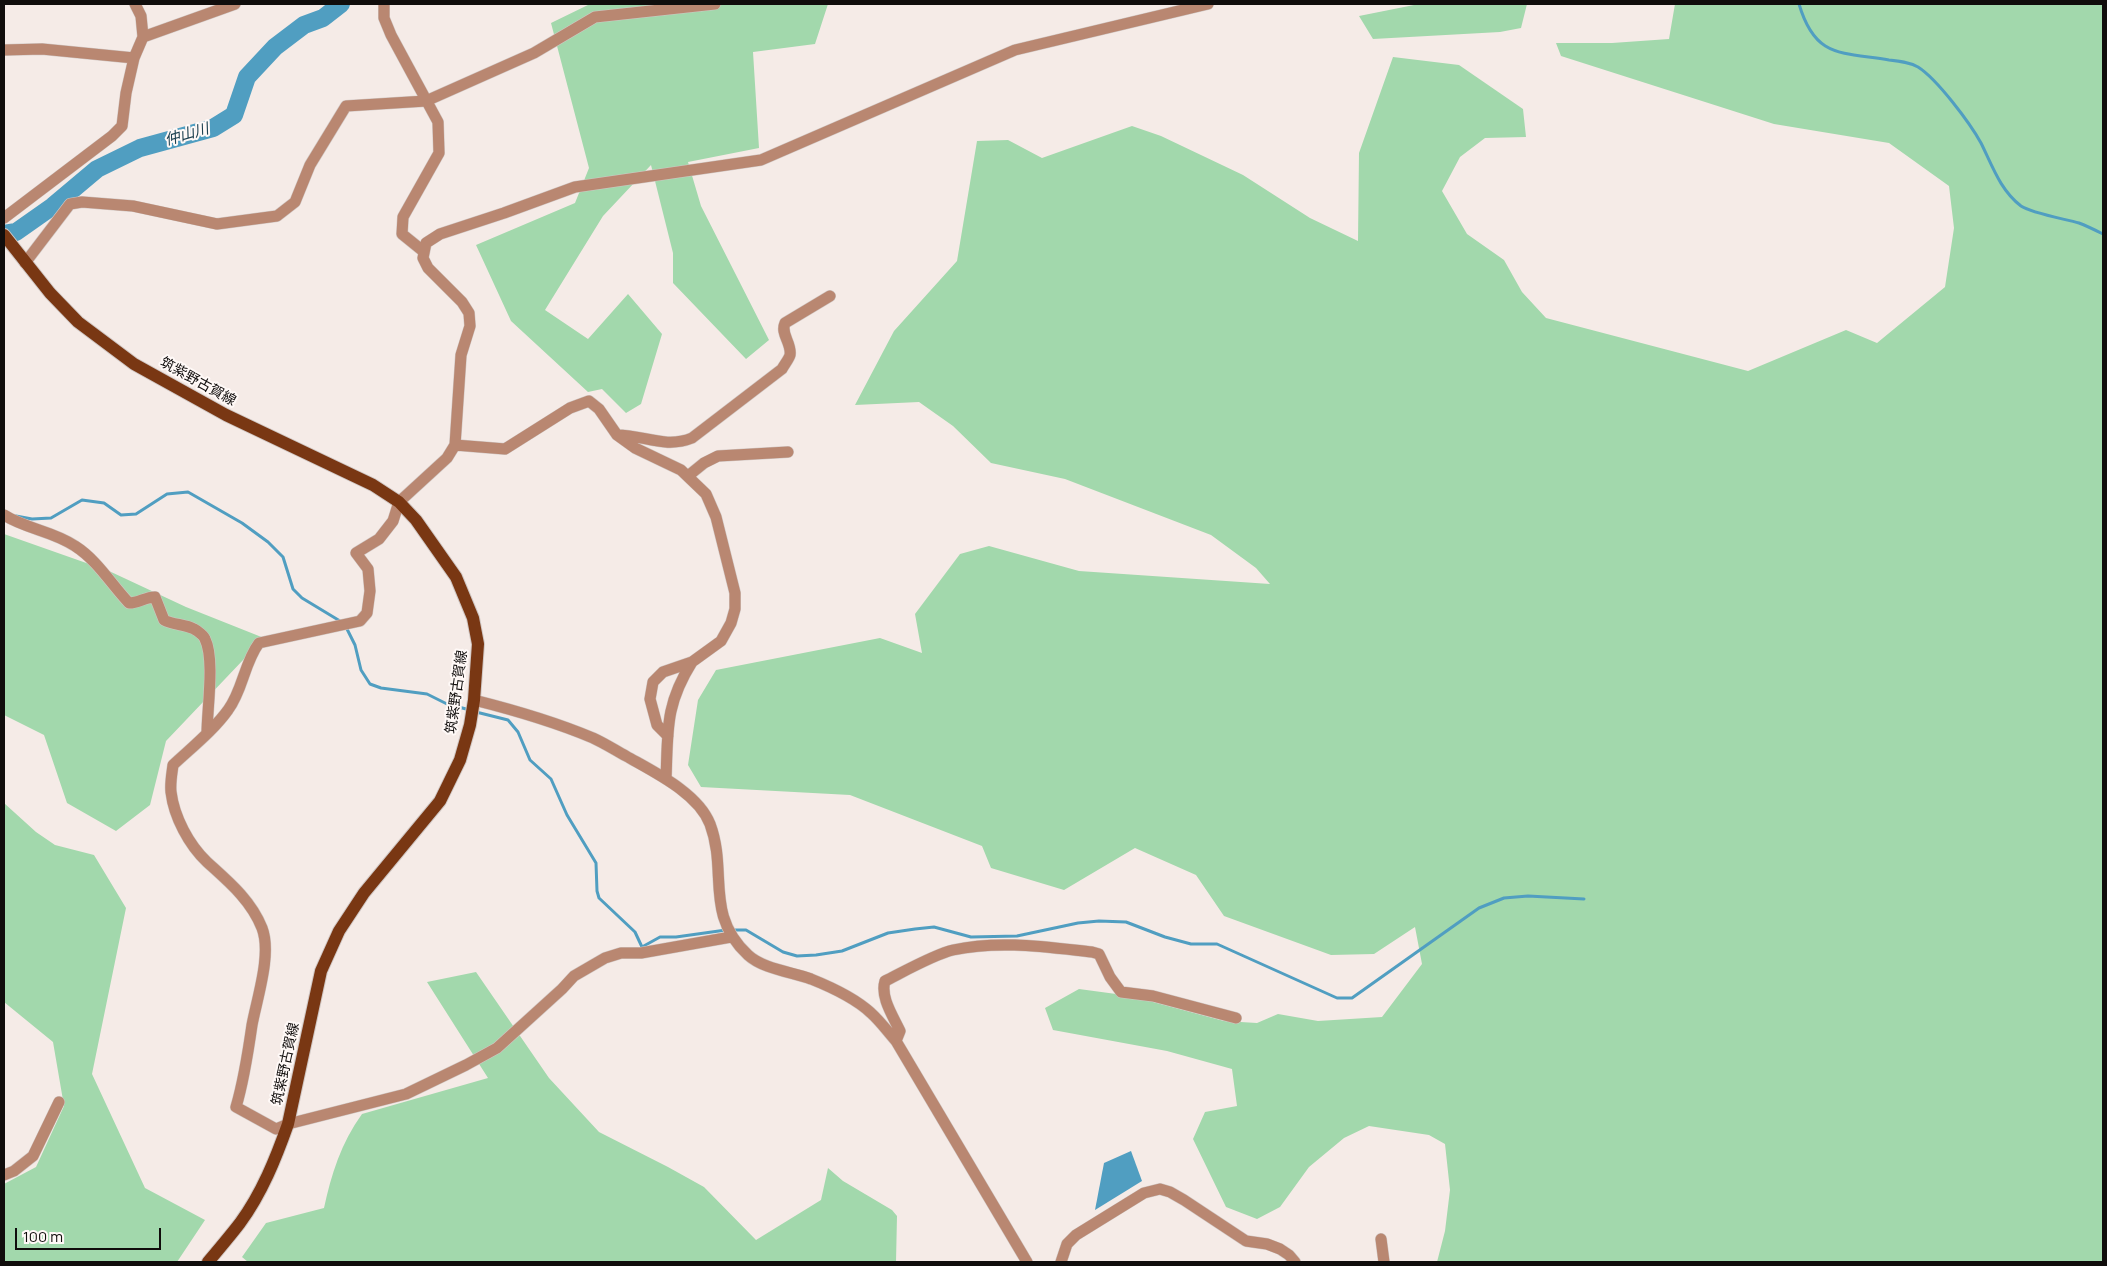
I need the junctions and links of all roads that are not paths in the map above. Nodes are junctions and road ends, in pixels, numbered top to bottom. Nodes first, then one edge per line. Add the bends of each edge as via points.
1 (136, 4) edge
2 (235, 4) edge
3 (384, 4) edge
4 (715, 4) edge
5 (1208, 4) edge
6 (143, 37) junction
7 (4, 50) edge
8 (134, 58) junction
9 (426, 101) junction
10 (4, 218) edge
11 (4, 235) edge
12 (423, 251) junction
13 (22, 259) junction
14 (830, 296) dead end
15 (617, 435) junction
16 (455, 445) junction
17 (788, 452) dead end
18 (688, 476) junction
19 (398, 502) junction
20 (4, 515) edge
21 (692, 662) junction
22 (474, 700) junction
23 (207, 734) junction
24 (668, 736) junction
25 (666, 779) junction
26 (731, 937) junction
27 (1236, 1018) dead end
28 (896, 1041) junction
29 (59, 1102) dead end
30 (288, 1124) junction
31 (4, 1175) edge
32 (1381, 1239) dead end
33 (208, 1262) edge
34 (1027, 1262) edge
35 (1061, 1262) edge
36 (1295, 1262) edge
37 (1384, 1262) edge

1 - 6 street
2 - 6 street
3 - 9 street via 384,18 391,35
4 - 9 street via 595,16 534,53
5 - 12 street via 1016,50 762,160 574,187 440,234 426,243
6 - 8 street
7 - 8 street via 42,49
8 - 10 street via 122,126
9 - 12 street via 438,122 439,153 403,217 402,234
9 - 13 street via 346,106 310,165 295,202 278,216 217,224 133,206 70,204
11 - 13 main road, 筑紫野古賀線
12 - 16 street via 422,258 428,268 469,313 470,326 461,355
13 - 19 main road, 筑紫野古賀線 via 78,322 134,364 226,415 373,485
14 - 15 street via 785,323 790,356 782,369 692,438 679,443 660,443 635,435
15 - 16 street via 600,408 589,401 570,408 505,449
15 - 18 street
16 - 19 street via 446,458
17 - 18 street via 718,456 704,462
18 - 21 street via 712,504 735,594 735,609 726,633
19 - 22 main road, 筑紫野古賀線 via 416,520 456,577 473,618 478,644
19 - 23 street via 393,521 379,539 356,553 368,569 370,591 364,617 360,621 259,643 252,652 228,710
20 - 23 street via 76,546 97,564 129,603 154,597 164,620 193,628 205,637 210,683
21 - 24 street via 676,690 669,713
21 - 24 street via 662,672 653,682 650,699 657,725
22 - 25 street via 594,738
22 - 30 main road, 筑紫野古賀線 via 460,760 440,800 338,930 321,971
23 - 30 street via 173,765 171,792 176,810 186,836 206,861 241,893 262,928 264,938 265,970 236,1107 276,1129
24 - 25 street
25 - 26 street via 698,804 710,824 717,853 720,909
26 - 28 street via 749,957 812,980 850,999 870,1012
26 - 30 street via 605,958 574,976 497,1048 466,1065 406,1094
27 - 28 street via 1152,996 1121,992 1099,954 1018,944 995,945 951,950 886,981 883,987 888,1005 900,1031
28 - 34 street
29 - 31 street via 33,1156
30 - 33 main road, 筑紫野古賀線 via 265,1180 241,1222
32 - 37 street
35 - 36 street via 1067,1244 1076,1235 1144,1193 1160,1189 1184,1200 1246,1241 1267,1244 1289,1255

